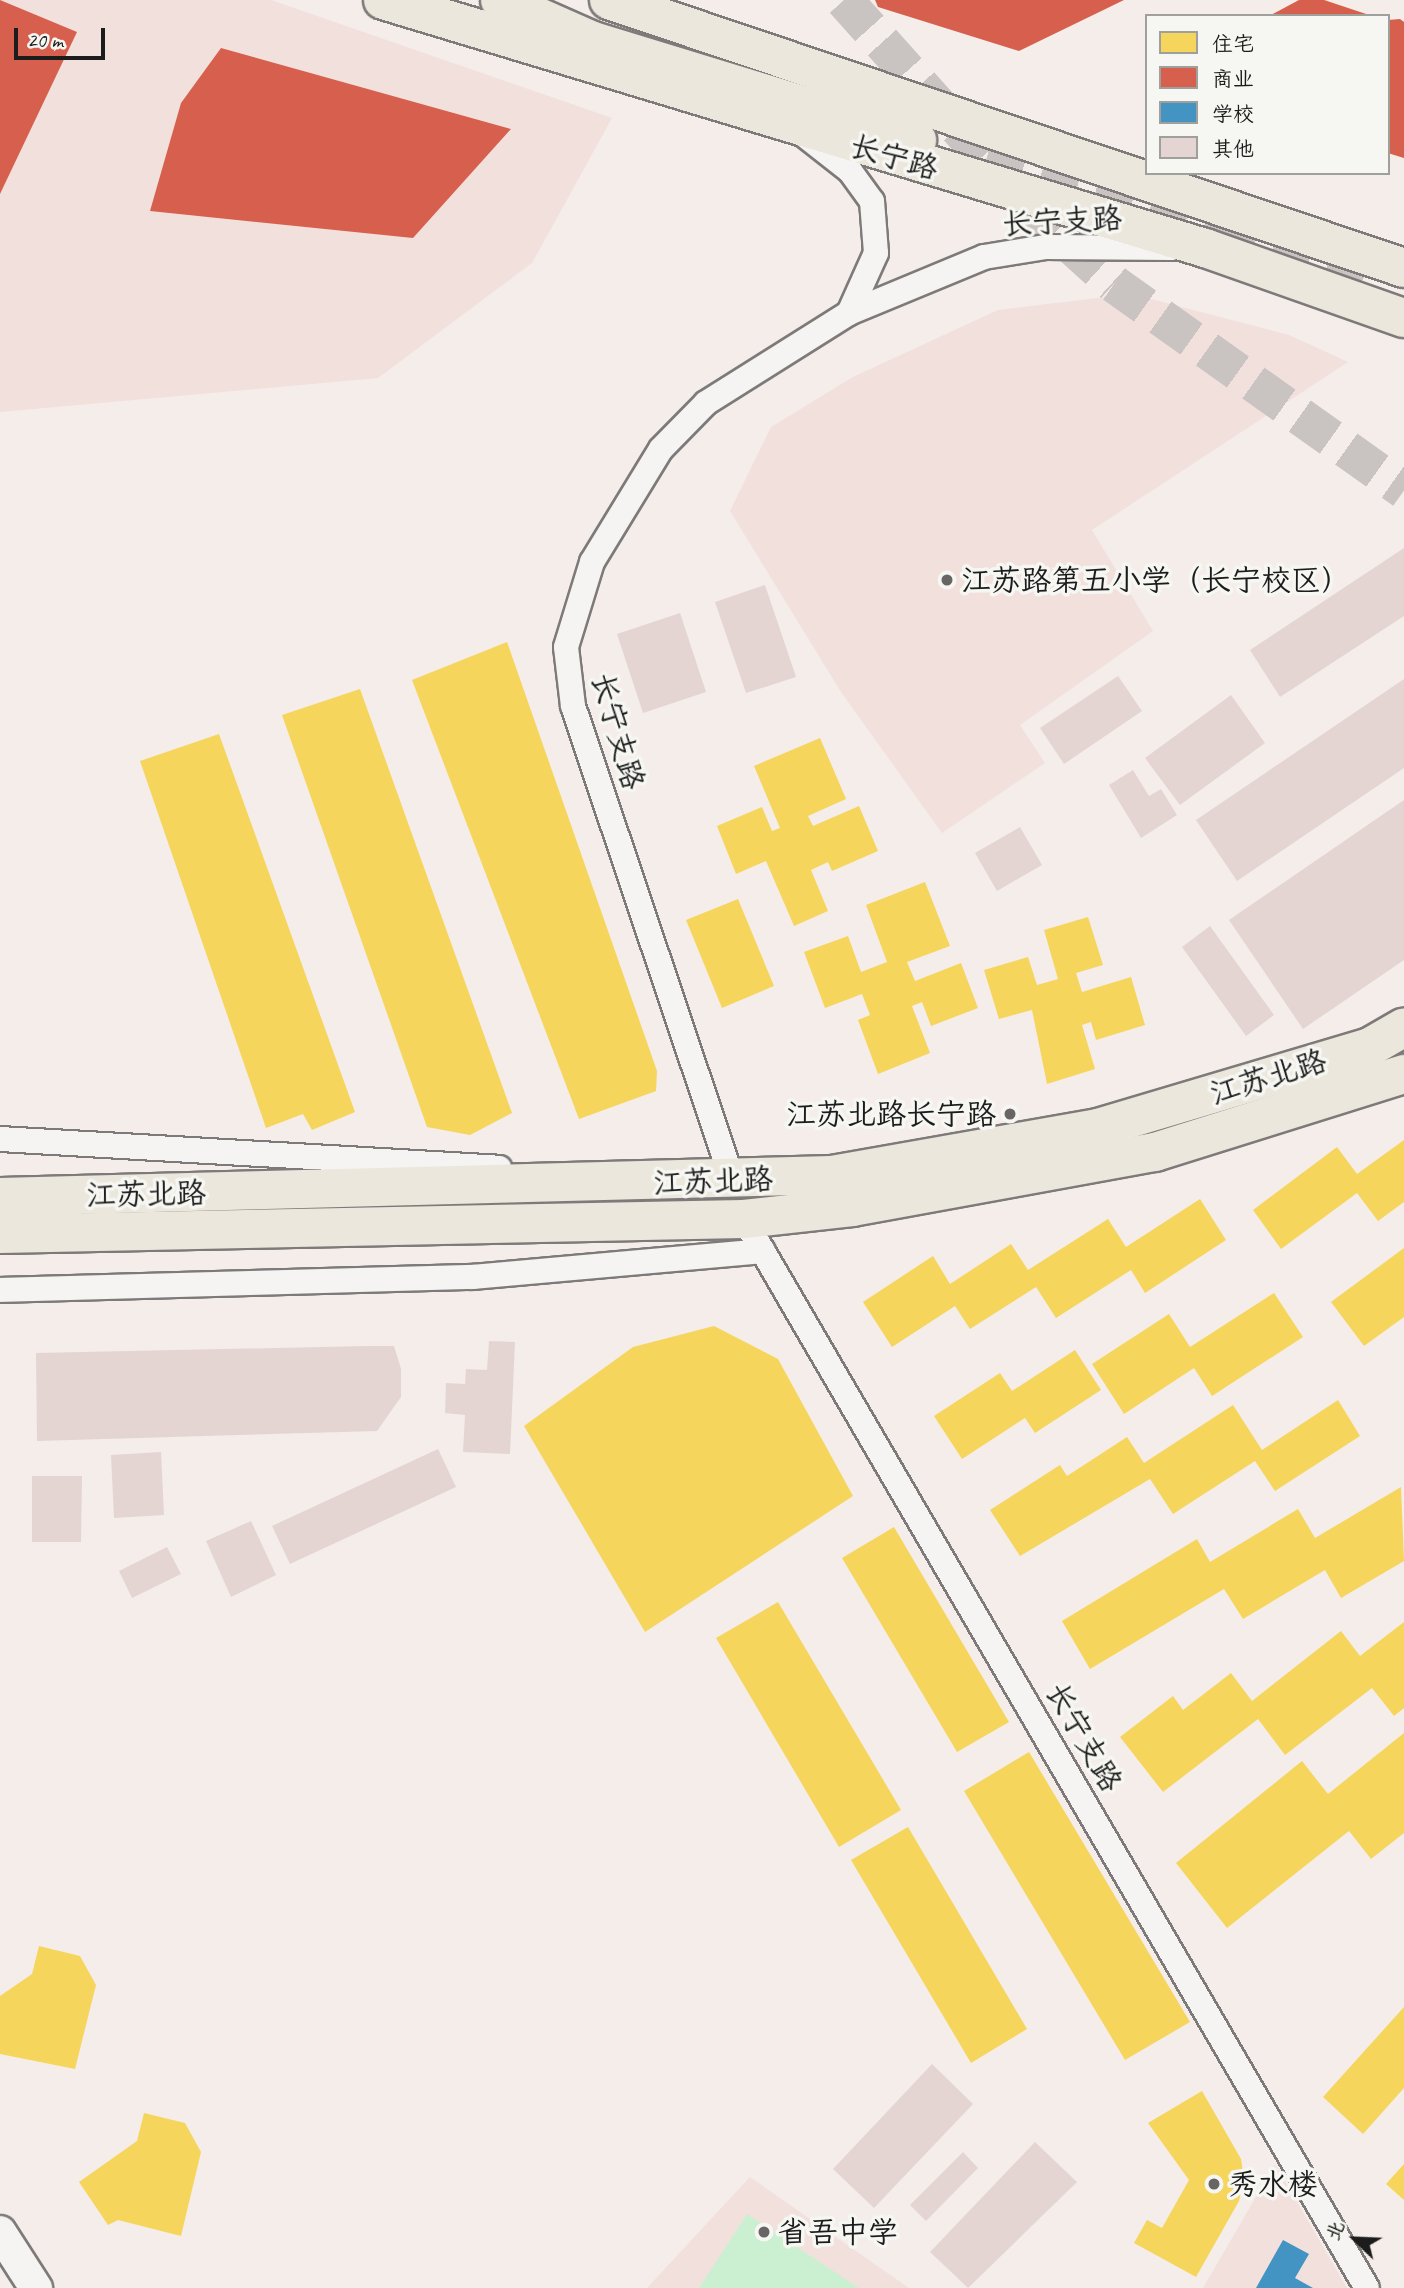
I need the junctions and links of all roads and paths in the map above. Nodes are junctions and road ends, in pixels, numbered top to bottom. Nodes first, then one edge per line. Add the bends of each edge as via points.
1 (383, 0) edge
2 (500, 0) edge
3 (609, 0) edge
4 (796, 129) junction
5 (917, 140) dead end
6 (1205, 248) junction
7 (1404, 268) edge
8 (849, 313) junction
9 (1404, 318) edge
10 (1404, 1027) edge
11 (1404, 1074) edge
12 (0, 1139) edge
13 (607, 1175) dead end
14 (733, 1182) junction
15 (0, 1197) edge
16 (130, 1213) junction
17 (744, 1219) junction
18 (0, 1234) edge
19 (763, 1251) junction
20 (0, 1290) edge
21 (0, 2232) edge
22 (36, 2288) edge
23 (1367, 2288) edge

1 - 4 main road, 长宁路
2 - 5 main road via 593,41
3 - 7 main road, 长宁路
4 - 6 main road, 长宁路
4 - 8 street via 850,171 872,201 876,253
6 - 8 street, 长宁支路 via 1046,247 984,257
6 - 9 main road, 长宁路
8 - 14 street, 长宁支路 via 706,403 661,449 592,562 566,647 573,706
10 - 14 main road, 江苏北路 via 1370,1047 1098,1128 832,1175
11 - 17 main road, 江苏北路 via 1155,1152 852,1208
12 - 13 street
14 - 16 main road, 江苏北路
15 - 16 main road, 江苏北路
16 - 17 main road, 江苏北路
16 - 18 main road, 江苏北路
17 - 19 street, 长宁支路
19 - 20 street via 473,1278
19 - 23 street, 长宁支路
21 - 22 street

